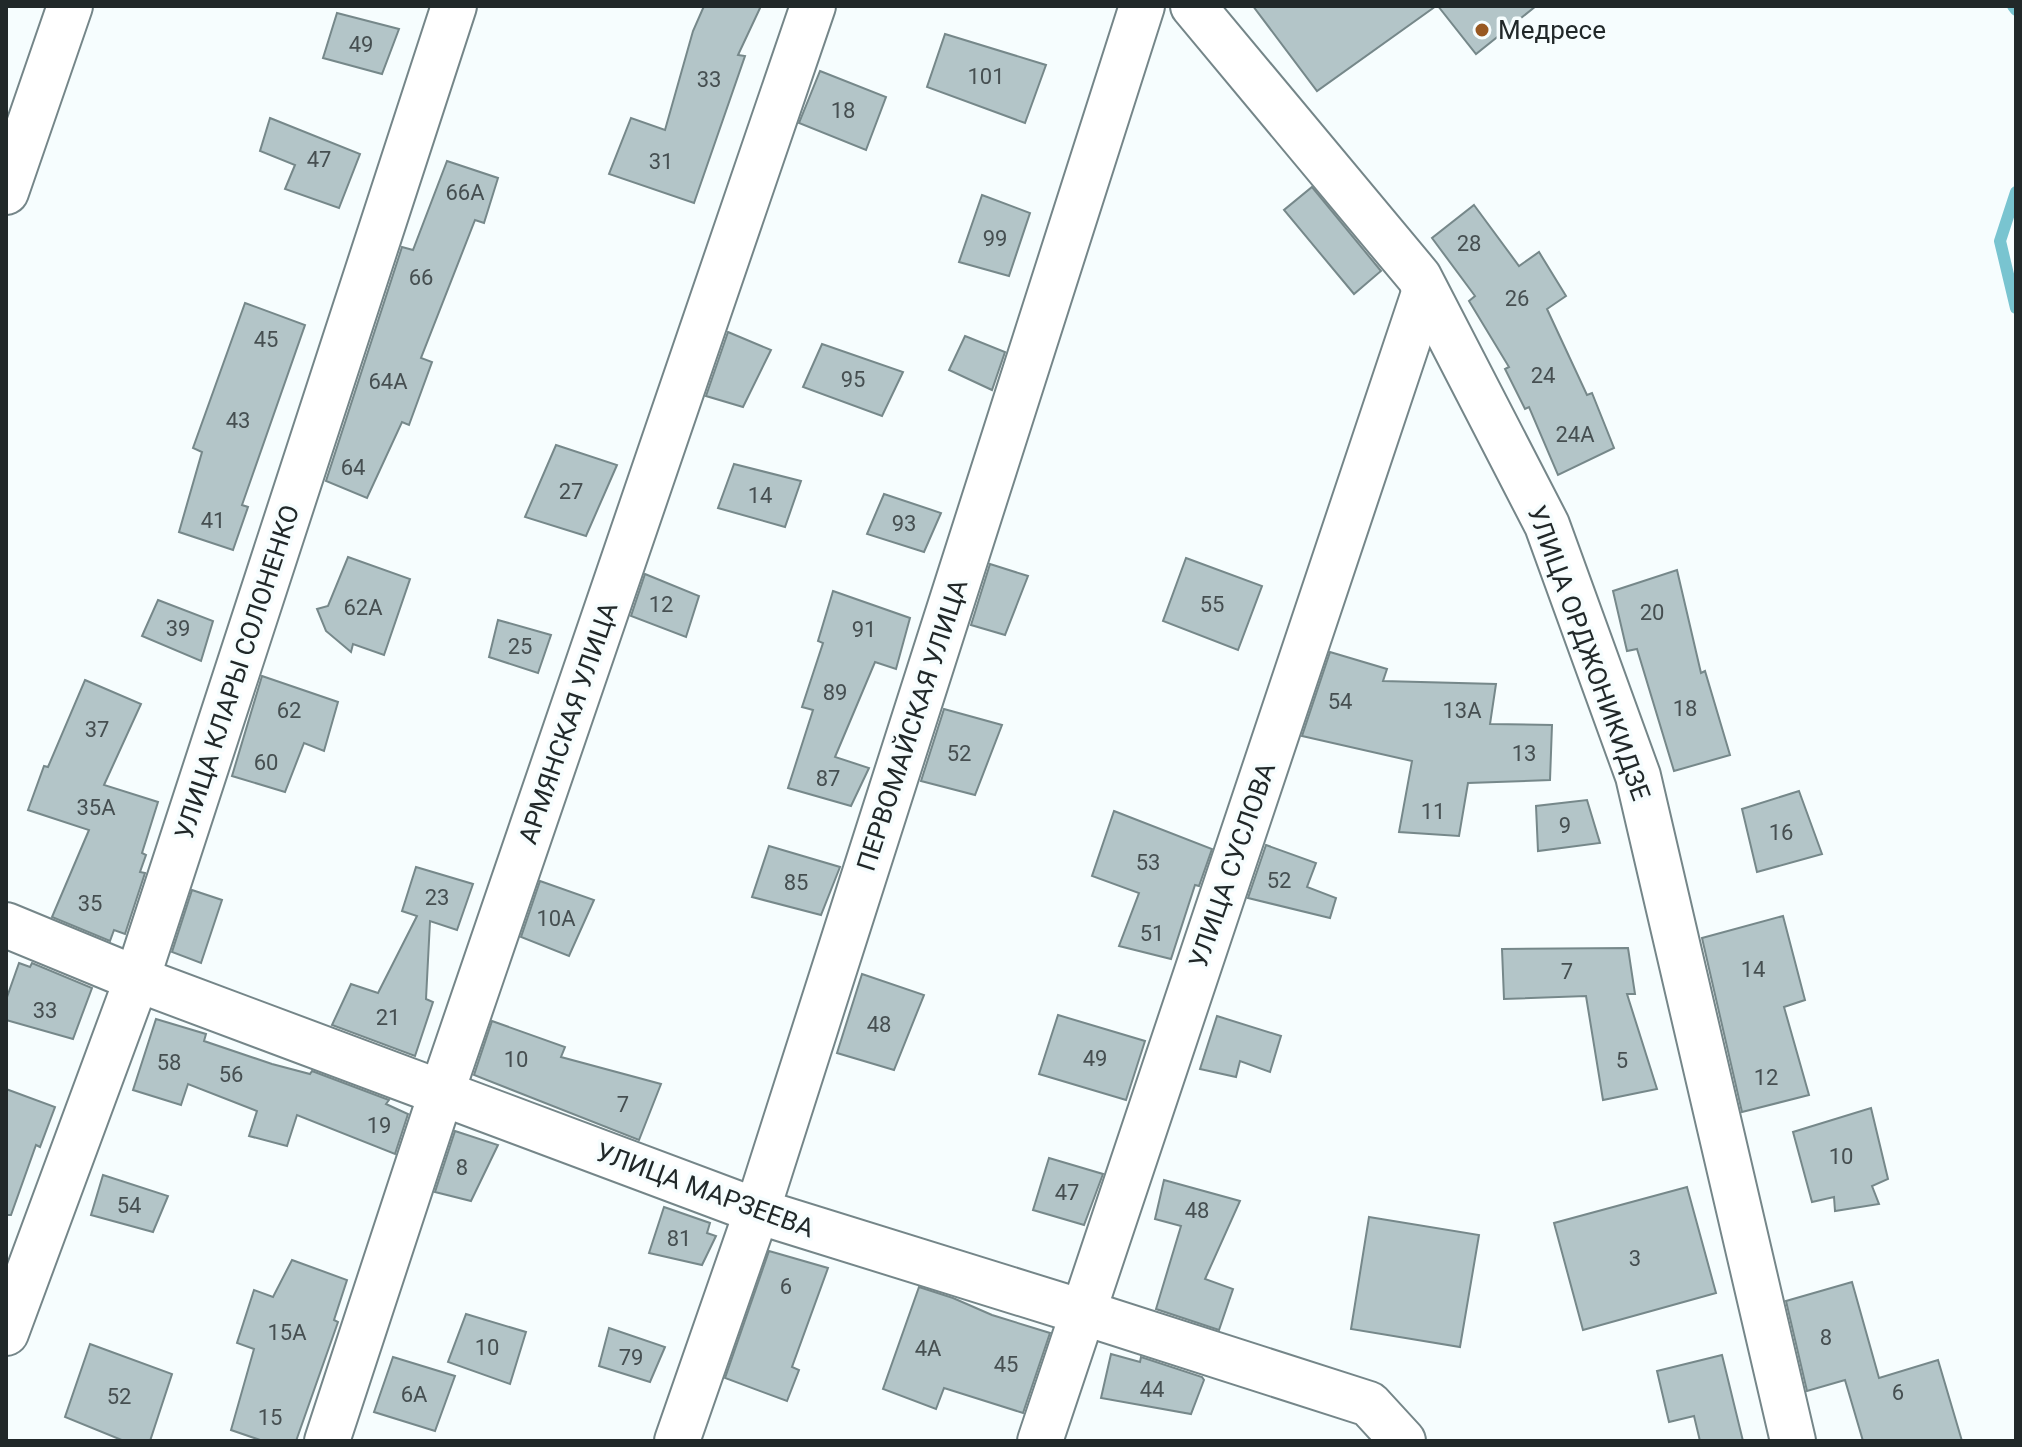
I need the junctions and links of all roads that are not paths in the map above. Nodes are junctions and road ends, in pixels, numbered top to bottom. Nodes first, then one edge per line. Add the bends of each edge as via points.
1 (70, 6) edge
2 (454, 6) edge
3 (813, 6) edge
4 (1142, 6) edge
5 (1193, 6) edge
6 (6, 192) edge
7 (1425, 290) junction
8 (6, 925) edge
9 (137, 979) junction
10 (441, 1094) junction
11 (757, 1211) junction
12 (1082, 1312) junction
13 (6, 1333) edge
14 (327, 1441) edge
15 (677, 1441) edge
16 (1040, 1441) edge
17 (1403, 1441) edge
18 (1793, 1441) edge

1 - 6 street
2 - 9 street, УЛИЦА КЛАРЫ СОЛОНЕНКО
3 - 10 street, АРМЯНСКАЯ УЛИЦА
4 - 11 street, ПЕРВОМАЙСКАЯ УЛИЦА
5 - 7 street, УЛИЦА ОРДЖОНИКИДЗЕ
7 - 12 street, УЛИЦА СУСЛОВА
7 - 18 street, УЛИЦА ОРДЖОНИКИДЗЕ via 1547,525 1638,776
8 - 9 street, УЛИЦА МАРЗЕЕВА
9 - 10 street, УЛИЦА МАРЗЕЕВА
9 - 13 street, УЛИЦА КЛАРЫ СОЛОНЕНКО
10 - 11 street, УЛИЦА МАРЗЕЕВА
10 - 14 street, АРМЯНСКАЯ УЛИЦА
11 - 12 street, УЛИЦА МАРЗЕЕВА
11 - 15 street, ПЕРВОМАЙСКАЯ УЛИЦА
12 - 16 street, УЛИЦА СУСЛОВА
12 - 17 street, УЛИЦА МАРЗЕЕВА via 1369,1404

